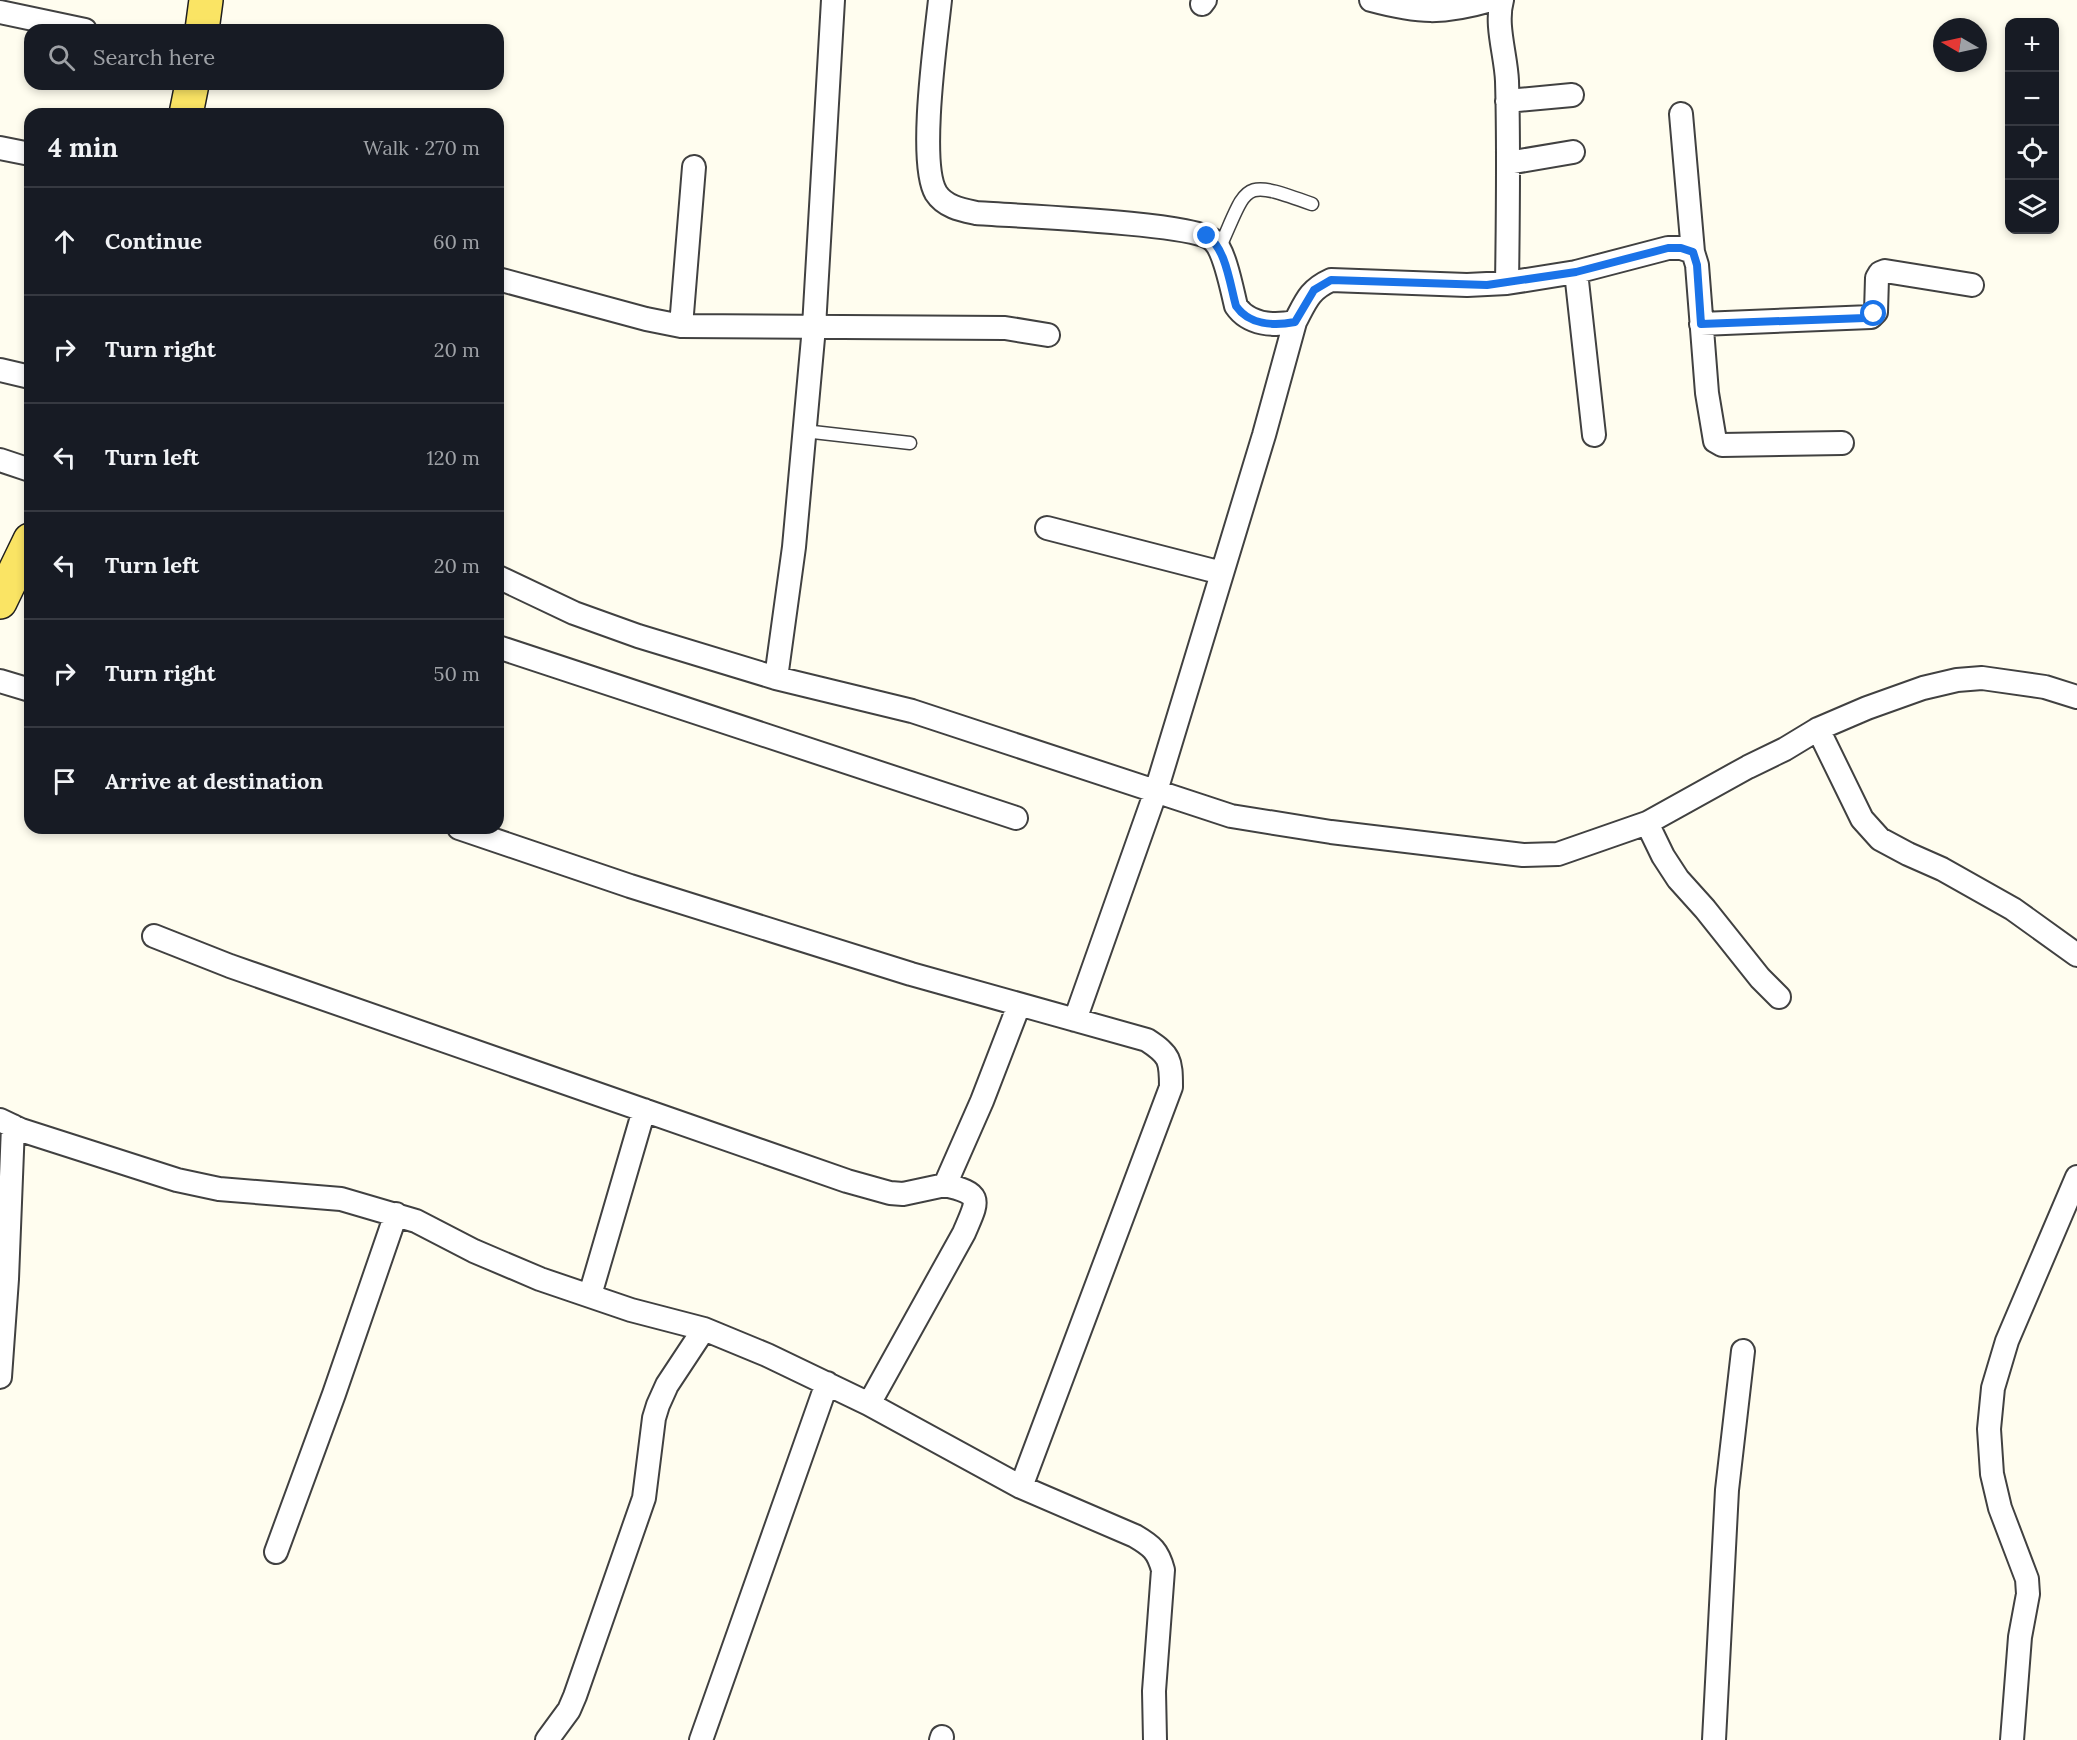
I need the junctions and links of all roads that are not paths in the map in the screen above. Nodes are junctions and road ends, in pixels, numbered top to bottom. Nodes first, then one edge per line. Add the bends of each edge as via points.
1 (206, 0) edge
2 (833, 0) edge
3 (940, 0) edge
4 (1371, 0) edge
5 (1491, 0) edge
6 (1502, 0) edge
7 (0, 12) edge
8 (57, 24) edge
9 (203, 24) edge
10 (191, 90) edge
11 (1572, 95) dead end
12 (1507, 102) junction
13 (187, 108) edge
14 (1681, 114) dead end
15 (0, 148) edge
16 (1573, 152) dead end
17 (24, 153) edge
18 (1508, 164) junction
19 (694, 167) dead end
20 (1312, 204) dead end
21 (1220, 249) junction
22 (1693, 252) junction
23 (1576, 272) junction
24 (504, 281) edge
25 (1507, 283) junction
26 (1972, 285) dead end
27 (1295, 322) junction
28 (1701, 324) junction
29 (681, 326) junction
30 (814, 327) junction
31 (1048, 335) dead end
32 (0, 370) edge
33 (24, 376) edge
34 (804, 431) junction
35 (1594, 435) dead end
36 (910, 443) dead end
37 (1842, 443) dead end
38 (0, 460) edge
39 (24, 468) edge
40 (1047, 528) dead end
41 (24, 552) edge
42 (1222, 573) junction
43 (504, 580) edge
44 (0, 602) edge
45 (504, 649) edge
46 (776, 678) junction
47 (0, 681) edge
48 (24, 688) edge
49 (2077, 697) edge
50 (1818, 729) junction
51 (1156, 791) junction
52 (1016, 818) dead end
53 (1647, 823) junction
54 (477, 834) edge
55 (154, 936) dead end
56 (2077, 955) edge
57 (1779, 997) dead end
58 (1019, 1005) junction
59 (1075, 1020) junction
60 (644, 1110) junction
61 (7, 1123) edge
62 (2077, 1177) edge
63 (945, 1185) junction
64 (396, 1214) junction
65 (590, 1295) junction
66 (704, 1329) junction
67 (1743, 1351) dead end
68 (0, 1377) edge
69 (827, 1383) junction
70 (869, 1404) junction
71 (1021, 1487) junction
72 (276, 1552) dead end
73 (546, 1740) edge
74 (701, 1740) edge
75 (1155, 1740) edge
76 (1714, 1740) edge
77 (2012, 1740) edge

1 - 9 main road
2 - 30 street
3 - 21 street via 929,166 936,193 947,203 976,213 1169,227 1207,236
4 - 5 street via 1439,11
6 - 12 street via 1499,12
7 - 8 street
10 - 13 main road
11 - 12 street
12 - 18 street
14 - 22 street
15 - 17 street
16 - 18 street
18 - 25 street
19 - 29 street
20 - 21 lane via 1269,189 1247,192
21 - 27 street via 1241,313 1262,323
22 - 23 street via 1668,248
22 - 28 street
23 - 25 street
23 - 35 street
24 - 29 street
25 - 27 street via 1331,280 1314,290
26 - 28 street via 1885,271 1877,278 1876,308 1871,317
27 - 42 street
28 - 37 street via 1707,393 1718,444
29 - 30 street
30 - 31 street via 1005,328
30 - 34 street
32 - 33 street
34 - 36 lane
34 - 46 street via 794,547
38 - 39 street
40 - 42 street
41 - 44 main road
42 - 51 street
43 - 46 street via 608,626
45 - 52 street
46 - 51 street via 912,711
47 - 48 street
49 - 50 street via 2017,682 1957,680 1923,688
50 - 53 street
50 - 56 street via 1862,819 1880,839 2013,909
51 - 53 street via 1262,822 1531,855 1574,850
51 - 59 street
53 - 57 street via 1678,879
54 - 58 street via 641,889
55 - 60 street
58 - 59 street
58 - 63 street
59 - 71 street via 1147,1040 1165,1052 1171,1065 1171,1087
60 - 63 street via 890,1193 915,1193
60 - 65 street
61 - 64 street via 177,1180 219,1189 341,1199
61 - 68 street via 7,1279
62 - 77 street via 2007,1341 1993,1388 1989,1429 1992,1474 2000,1508 2027,1579 2028,1594 2019,1637
63 - 70 street via 971,1192 973,1212
64 - 65 street via 540,1279
64 - 72 street
65 - 66 street
66 - 69 street
66 - 73 street via 658,1405 644,1498 633,1531 575,1696
67 - 76 street via 1727,1490
69 - 70 street
69 - 74 street
70 - 71 street
71 - 75 street via 1135,1536 1160,1556

